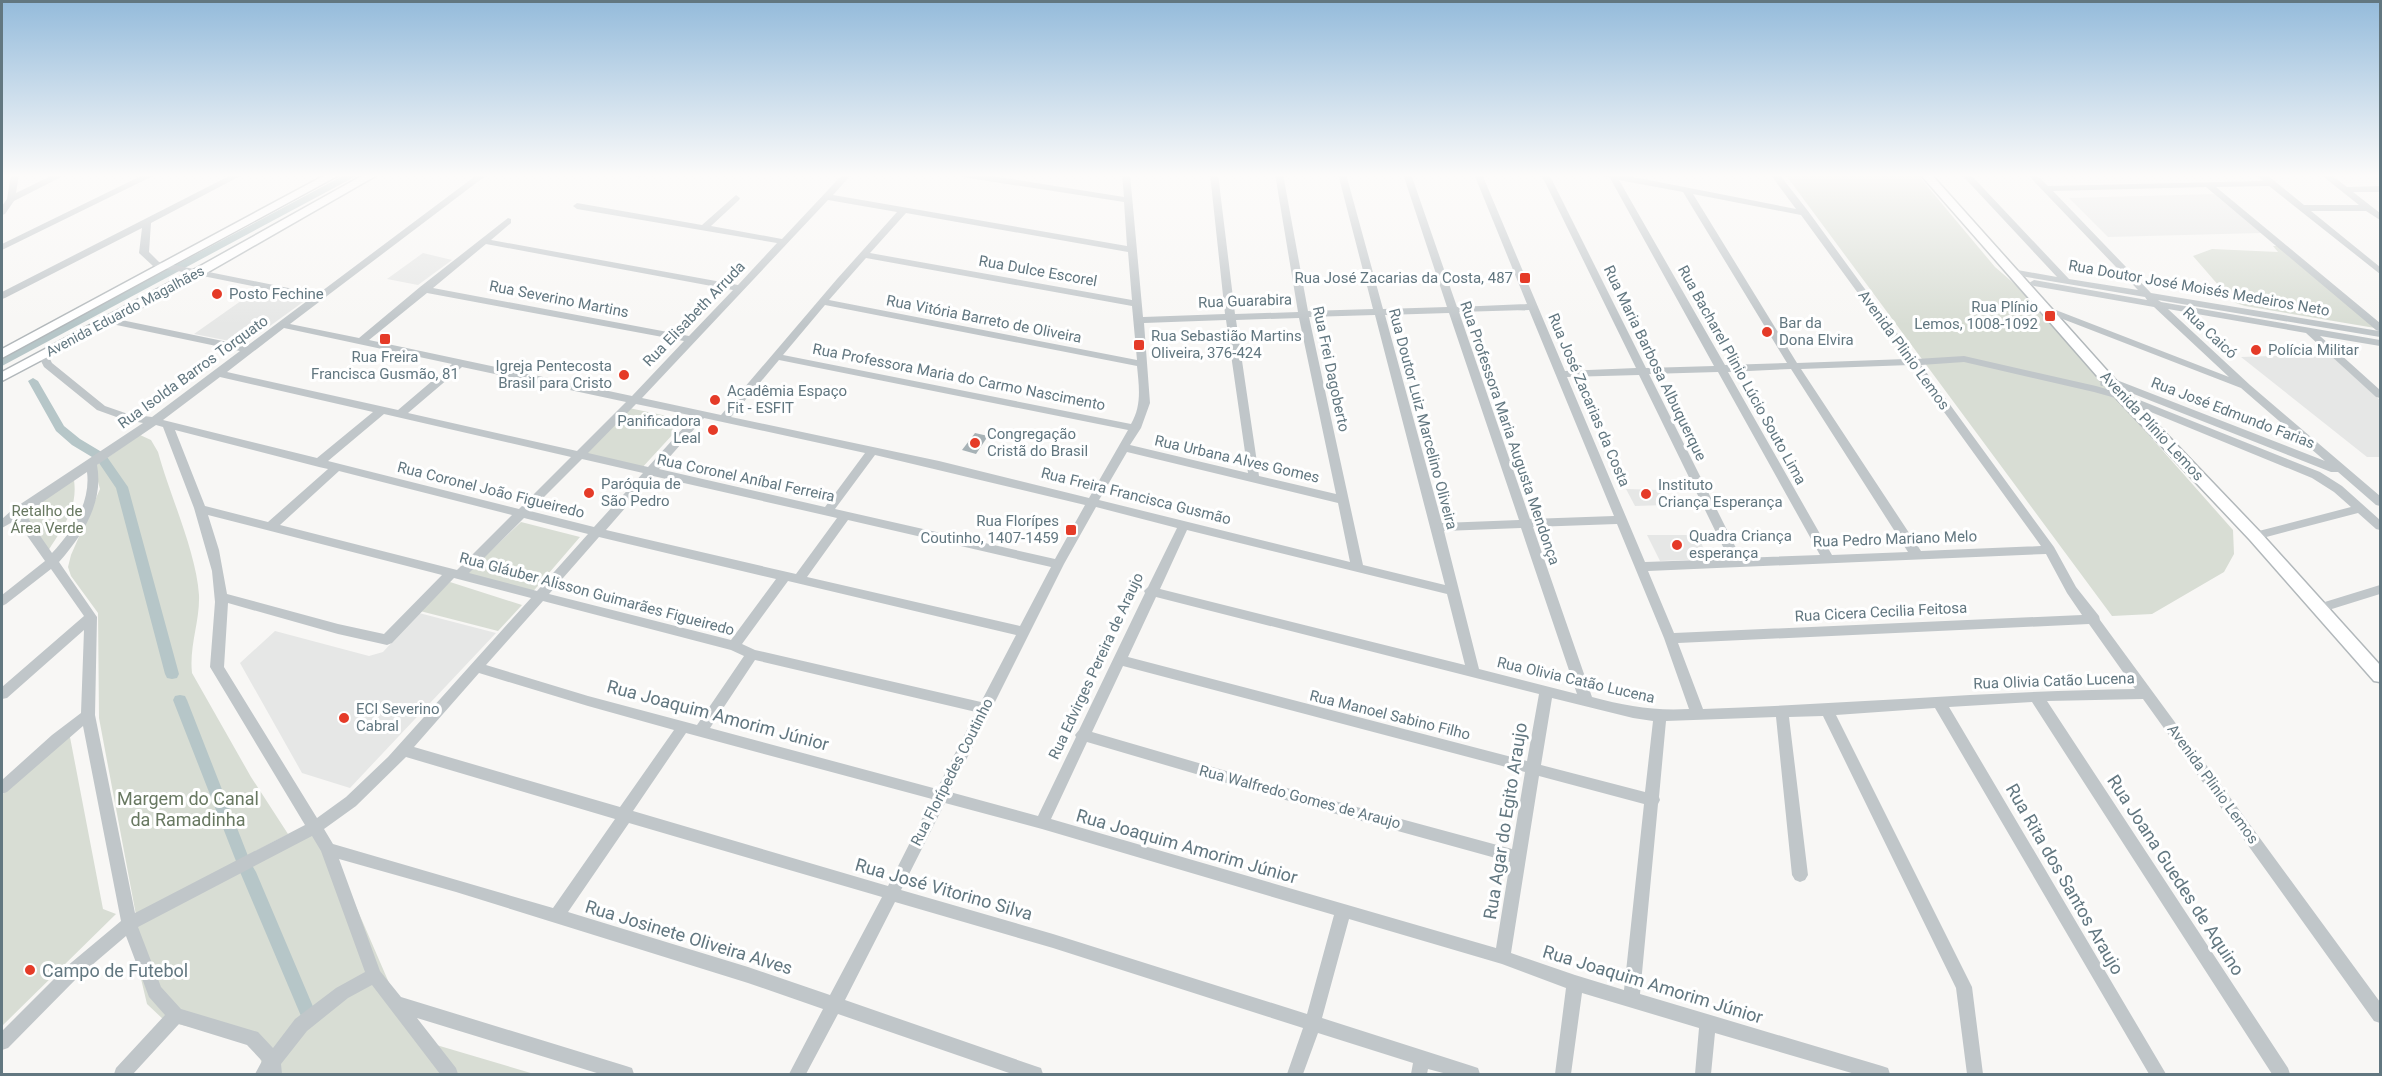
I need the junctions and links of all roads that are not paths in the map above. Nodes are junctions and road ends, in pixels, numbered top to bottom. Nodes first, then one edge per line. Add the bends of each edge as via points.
1 (49, 224) edge
2 (143, 224) edge
3 (147, 224) edge
4 (246, 224) edge
5 (280, 224) edge
6 (417, 224) edge
7 (504, 224) edge
8 (688, 224) edge
9 (708, 224) edge
10 (801, 224) edge
11 (891, 224) edge
12 (981, 224) edge
13 (1129, 224) edge
14 (1220, 224) edge
15 (1288, 224) edge
16 (1355, 224) edge
17 (1424, 224) edge
18 (1498, 224) edge
19 (1570, 224) edge
20 (1638, 224) edge
21 (1707, 224) edge
22 (1813, 224) edge
23 (1970, 224) edge
24 (2012, 224) edge
25 (2081, 224) edge
26 (2255, 224) edge
27 (2321, 224) edge
28 (705, 227) junction
29 (484, 241) junction
30 (785, 242) junction
31 (2, 247) edge
32 (1132, 250) junction
33 (863, 255) junction
34 (171, 266) junction
35 (195, 271) junction
36 (2380, 271) edge
37 (2017, 276) junction
38 (2065, 280) junction
39 (740, 288) junction
40 (423, 289) junction
41 (2149, 294) junction
42 (2, 296) edge
43 (319, 297) junction
44 (822, 302) junction
45 (1137, 304) junction
46 (2158, 305) junction
47 (1532, 307) junction
48 (1452, 308) junction
49 (2045, 309) junction
50 (1377, 311) junction
51 (1303, 314) junction
52 (1232, 316) junction
53 (107, 320) junction
54 (1140, 320) junction
55 (282, 325) junction
56 (2380, 328) edge
57 (2310, 332) junction
58 (2380, 334) edge
59 (689, 339) junction
60 (361, 342) junction
61 (2380, 343) edge
62 (249, 350) junction
63 (2, 354) edge
64 (43, 355) junction
65 (777, 357) junction
66 (1914, 362) junction
67 (459, 364) junction
68 (1141, 364) junction
69 (1794, 366) junction
70 (1720, 368) junction
71 (1641, 370) junction
72 (218, 373) junction
73 (1560, 374) junction
74 (2, 377) edge
75 (2110, 381) junction
76 (2246, 387) junction
77 (2096, 389) junction
78 (2380, 395) edge
79 (2123, 397) junction
80 (634, 400) junction
81 (381, 411) junction
82 (400, 414) junction
83 (701, 415) junction
84 (724, 419) junction
85 (153, 421) junction
86 (168, 426) junction
87 (1136, 428) junction
88 (1123, 447) junction
89 (872, 451) junction
90 (578, 456) junction
91 (319, 463) junction
92 (91, 464) junction
93 (337, 467) junction
94 (2345, 472) junction
95 (650, 473) junction
96 (1254, 478) junction
97 (1343, 500) junction
98 (1092, 502) junction
99 (2380, 502) edge
100 (202, 509) junction
101 (2360, 509) junction
102 (828, 511) junction
103 (17, 512) junction
104 (521, 513) junction
105 (846, 515) junction
106 (1621, 520) junction
107 (2, 524) edge
108 (1184, 525) junction
109 (1526, 525) junction
110 (2380, 526) edge
111 (270, 527) junction
112 (1437, 527) junction
113 (596, 532) junction
114 (2254, 536) junction
115 (2050, 550) junction
116 (1917, 555) junction
117 (1828, 558) junction
118 (53, 560) junction
119 (1058, 564) junction
120 (1738, 564) junction
121 (1641, 567) junction
122 (1358, 569) junction
123 (456, 574) junction
124 (786, 576) junction
125 (799, 579) junction
126 (2380, 590) edge
127 (1150, 591) junction
128 (1452, 591) junction
129 (539, 596) junction
130 (222, 597) junction
131 (2, 601) edge
132 (2319, 608) junction
133 (91, 617) junction
134 (2094, 620) junction
135 (1024, 632) junction
136 (1670, 639) junction
137 (734, 646) junction
138 (752, 654) junction
139 (1119, 660) junction
140 (476, 667) junction
141 (1473, 672) junction
142 (2380, 676) edge
143 (1545, 691) junction
144 (2, 694) edge
145 (2147, 694) junction
146 (2037, 696) junction
147 (1586, 700) junction
148 (1939, 703) junction
149 (984, 708) junction
150 (1827, 711) junction
151 (1782, 713) junction
152 (88, 715) junction
153 (1698, 715) junction
154 (1660, 716) junction
155 (683, 727) junction
156 (700, 731) junction
157 (1082, 735) junction
158 (403, 750) junction
159 (1534, 769) junction
160 (2, 788) edge
161 (940, 796) junction
162 (1653, 800) junction
163 (624, 816) junction
164 (1041, 823) junction
165 (315, 827) junction
166 (328, 849) junction
167 (1517, 856) junction
168 (1800, 874) dead end
169 (891, 894) junction
170 (1343, 912) junction
171 (556, 917) junction
172 (129, 924) junction
173 (1502, 957) junction
174 (374, 975) junction
175 (1575, 983) junction
176 (1631, 999) junction
177 (394, 1003) junction
178 (834, 1003) junction
179 (176, 1015) junction
180 (2380, 1015) edge
181 (1708, 1022) junction
182 (1313, 1023) junction
183 (2, 1042) edge
184 (1421, 1066) edge
185 (1833, 1067) edge
186 (270, 1071) edge
187 (1012, 1071) edge
188 (122, 1074) edge
189 (450, 1074) edge
190 (626, 1074) edge
191 (797, 1074) edge
192 (1035, 1074) edge
193 (1295, 1074) edge
194 (1472, 1074) edge
195 (1563, 1074) edge
196 (1703, 1074) edge
197 (1882, 1074) edge
198 (1975, 1074) edge
199 (2158, 1074) edge
200 (2282, 1074) edge

1 - 31 street
2 - 42 street
3 - 34 street via 144,253 156,264
4 - 34 main road, Avenida Eduardo Magalhães
5 - 35 main road, Avenida Eduardo Magalhães
6 - 43 street, Rua Isolda Barros Torquato
7 - 29 street
8 - 28 street
9 - 28 street
10 - 30 street, Rua Elisabeth Arruda
11 - 33 street
12 - 32 street
13 - 32 street, Rua Florípedes Coutinho
14 - 52 street
15 - 51 street, Rua Frei Dagoberto
16 - 50 street, Rua Doutor Luiz Marcelino Oliveira
17 - 48 street, Rua Professora Maria Augusta Mendonça
18 - 47 street, Rua José Zacarias da Costa
19 - 71 street, Rua Maria Barbosa Albuquerque
20 - 70 street, Rua Bacharel Plinio Lúcio Souto Lima
21 - 69 street
22 - 66 street, Avenida Plinio Lemos
23 - 37 main road, Avenida Plínio Lemos
24 - 38 street
25 - 41 street, Rua Caicó
26 - 56 street
27 - 36 street
28 - 30 street
29 - 39 street
29 - 40 street
30 - 39 street, Rua Elisabeth Arruda
32 - 45 street, Rua Florípedes Coutinho
33 - 44 street
33 - 45 street, Rua Dulce Escorel
34 - 35 street
34 - 63 main road, Avenida Eduardo Magalhães
35 - 43 street
35 - 53 main road, Avenida Eduardo Magalhães
37 - 38 street, Rua Doutor José Moisés Medeiros Neto
37 - 46 street, Rua Doutor José Moisés Medeiros Neto
37 - 49 main road, Avenida Plínio Lemos
38 - 41 street, Rua Doutor José Moisés Medeiros Neto
39 - 59 street, Rua Elisabeth Arruda
40 - 59 street, Rua Severino Martins
40 - 60 street
41 - 46 street, Rua Caicó
41 - 58 street, Rua Doutor José Moisés Medeiros Neto
43 - 55 street, Rua Isolda Barros Torquato
44 - 65 street
44 - 68 street, Rua Vitória Barreto de Oliveira
45 - 54 street, Rua Florípedes Coutinho
46 - 57 street, Rua Doutor José Moisés Medeiros Neto
46 - 76 street, Rua Caicó
47 - 48 street, Rua Guarabira
47 - 73 street, Rua José Zacarias da Costa
48 - 50 street, Rua Guarabira
48 - 109 street, Rua Professora Maria Augusta Mendonça
49 - 75 main road, Avenida Plínio Lemos
49 - 76 street
50 - 51 street, Rua Guarabira
50 - 112 street, Rua Doutor Luiz Marcelino Oliveira
51 - 52 street, Rua Guarabira
51 - 97 street, Rua Frei Dagoberto
52 - 54 street, Rua Guarabira
52 - 96 street
53 - 62 street
53 - 64 main road, Avenida Eduardo Magalhães
54 - 68 street, Rua Florípedes Coutinho
55 - 60 street, Rua Freira Francisca Gusmão
55 - 62 street, Rua Isolda Barros Torquato
57 - 61 street, Rua Doutor José Moisés Medeiros Neto
57 - 78 street
59 - 80 street, Rua Elisabeth Arruda
60 - 67 street, Rua Freira Francisca Gusmão
62 - 72 street, Rua Isolda Barros Torquato
64 - 74 main road, Avenida Eduardo Magalhães
64 - 85 street, Rua Coronel João Figueiredo via 48,365 100,408
65 - 84 street
65 - 87 street, Rua Professora Maria do Carmo Nascimento
66 - 69 street
66 - 77 street via 1964,359
66 - 115 street, Avenida Plinio Lemos
67 - 80 street, Rua Freira Francisca Gusmão
67 - 82 street
68 - 87 street, Rua Florípedes Coutinho via 1145,403
69 - 70 street
69 - 116 street
70 - 71 street
70 - 117 street, Rua Bacharel Plinio Lúcio Souto Lima
71 - 73 street
71 - 120 street, Rua Maria Barbosa Albuquerque
72 - 81 street, Rua Coronel Aníbal Ferreira
72 - 85 street, Rua Isolda Barros Torquato
73 - 106 street, Rua José Zacarias da Costa
75 - 77 street
75 - 79 main road, Avenida Plínio Lemos
75 - 94 street, Rua José Edmundo Farias
76 - 94 street, Rua Caicó
77 - 79 street
79 - 101 street via 2316,474
79 - 114 main road, Avenida Plínio Lemos
80 - 83 street, Rua Freira Francisca Gusmão
80 - 90 street, Rua Elisabeth Arruda
81 - 82 street, Rua Coronel Aníbal Ferreira
81 - 91 street
82 - 90 street, Rua Coronel Aníbal Ferreira
83 - 84 street, Rua Freira Francisca Gusmão
83 - 95 street
84 - 89 street, Rua Freira Francisca Gusmão
85 - 86 street, Rua Coronel João Figueiredo
85 - 92 street, Rua Isolda Barros Torquato
86 - 91 street, Rua Coronel João Figueiredo
86 - 100 street
87 - 88 street, Rua Florípedes Coutinho
88 - 96 street, Rua Urbana Alves Gomes
88 - 98 street, Rua Florípedes Coutinho
89 - 98 street, Rua Freira Francisca Gusmão
89 - 102 street
90 - 95 street, Rua Coronel Aníbal Ferreira
90 - 104 street, Rua Elisabeth Arruda
91 - 93 street, Rua Coronel João Figueiredo
92 - 103 street, Rua Isolda Barros Torquato
92 - 118 street via 95,476 90,501 72,537
93 - 104 street, Rua Coronel João Figueiredo
93 - 111 street
94 - 99 street, Rua Caicó
95 - 102 street, Rua Coronel Aníbal Ferreira
95 - 113 street
96 - 97 street, Rua Urbana Alves Gomes
97 - 122 street, Rua Frei Dagoberto
98 - 108 street, Rua Freira Francisca Gusmão
98 - 119 street, Rua Florípedes Coutinho
100 - 111 street, Rua Gláuber Alisson Guimarães Figueiredo
100 - 130 street
101 - 110 street
101 - 114 street
102 - 105 street, Rua Coronel Aníbal Ferreira
103 - 107 street, Rua Isolda Barros Torquato
103 - 118 street
104 - 113 street, Rua Coronel João Figueiredo
104 - 123 street, Rua Elisabeth Arruda
105 - 119 street, Rua Coronel Aníbal Ferreira
105 - 125 street
106 - 109 street
106 - 121 street, Rua José Zacarias da Costa
108 - 122 street, Rua Freira Francisca Gusmão
108 - 127 street, Rua Edvirges Pereira de Araujo
109 - 112 street
109 - 147 street, Rua Professora Maria Augusta Mendonça
111 - 123 street, Rua Gláuber Alisson Guimarães Figueiredo
112 - 128 street, Rua Doutor Luiz Marcelino Oliveira
113 - 124 street, Rua Coronel João Figueiredo
113 - 129 street
114 - 132 main road, Avenida Plínio Lemos
115 - 116 street, Rua Pedro Mariano Melo
115 - 134 street, Avenida Plinio Lemos via 2071,590
116 - 117 street, Rua Pedro Mariano Melo
117 - 120 street, Rua Pedro Mariano Melo
118 - 131 street
118 - 133 street
119 - 135 street, Rua Florípedes Coutinho
120 - 121 street, Rua Pedro Mariano Melo
121 - 136 street, Rua José Zacarias da Costa
122 - 128 street, Rua Freira Francisca Gusmão
123 - 129 street, Rua Gláuber Alisson Guimarães Figueiredo
123 - 130 street, Rua Elisabeth Arruda via 387,639
124 - 125 street, Rua Coronel João Figueiredo
124 - 137 street
125 - 135 street, Rua Coronel João Figueiredo
126 - 132 street
127 - 139 street, Rua Edvirges Pereira de Araujo
127 - 141 street, Rua Olivia Catão Lucena
128 - 141 street, Rua Doutor Luiz Marcelino Oliveira
129 - 137 street, Rua Gláuber Alisson Guimarães Figueiredo
129 - 140 street
130 - 165 street via 217,667
132 - 142 main road, Avenida Plínio Lemos
133 - 144 street
133 - 152 street
134 - 136 street, Rua Cicera Cecilia Feitosa
134 - 145 street, Avenida Plinio Lemos
135 - 149 street, Rua Florípedes Coutinho
136 - 153 street, Rua José Zacarias da Costa
137 - 138 street, Rua Gláuber Alisson Guimarães Figueiredo
138 - 149 street, Rua Gláuber Alisson Guimarães Figueiredo
138 - 156 street
139 - 157 street, Rua Edvirges Pereira de Araujo
139 - 159 street, Rua Manoel Sabino Filho
140 - 155 street, Rua Joaquim Amorim Júnior
140 - 158 street
141 - 143 street, Rua Olivia Catão Lucena
143 - 147 street, Rua Olivia Catão Lucena
143 - 159 street, Rua Agar do Egito Araujo
145 - 146 street, Rua Olivia Catão Lucena
145 - 180 street, Avenida Plinio Lemos
146 - 148 street, Rua Olivia Catão Lucena
146 - 200 street, Rua Joana Guedes de Aquino
147 - 154 street, Rua Olivia Catão Lucena
148 - 150 street, Rua Olivia Catão Lucena
148 - 199 street, Rua Rita dos Santos Araujo
149 - 161 street, Rua Florípedes Coutinho
150 - 151 street, Rua Olivia Catão Lucena
150 - 198 street via 1964,987
151 - 153 street, Rua Olivia Catão Lucena
151 - 168 street
152 - 160 street
152 - 172 street
153 - 154 street, Rua Olivia Catão Lucena
154 - 162 street
155 - 156 street, Rua Joaquim Amorim Júnior
155 - 163 street
156 - 161 street, Rua Joaquim Amorim Júnior
157 - 164 street, Rua Edvirges Pereira de Araujo
157 - 167 street, Rua Walfredo Gomes de Araujo
158 - 163 street, Rua José Vitorino Silva
158 - 165 street via 354,801
159 - 162 street, Rua Manoel Sabino Filho
159 - 167 street, Rua Agar do Egito Araujo
161 - 164 street, Rua Joaquim Amorim Júnior
161 - 169 street, Rua Florípedes Coutinho
162 - 176 street
163 - 169 street, Rua José Vitorino Silva
163 - 171 street
164 - 170 street, Rua Joaquim Amorim Júnior
165 - 166 street
165 - 172 street
166 - 171 street, Rua Josinete Oliveira Alves
166 - 174 street
167 - 173 street, Rua Agar do Egito Araujo
169 - 178 street, Rua Florípedes Coutinho
169 - 182 street, Rua José Vitorino Silva
170 - 173 street, Rua Joaquim Amorim Júnior
170 - 182 street
171 - 178 street, Rua Josinete Oliveira Alves
172 - 179 street via 156,992
172 - 183 street via 72,972
173 - 175 street, Rua Joaquim Amorim Júnior
174 - 177 street
174 - 186 street via 320,1008 301,1025
175 - 176 street, Rua Joaquim Amorim Júnior
175 - 195 street
176 - 181 street, Rua Joaquim Amorim Júnior
177 - 189 street
177 - 190 street
178 - 187 street, Rua Josinete Oliveira Alves
178 - 191 street, Rua Florípedes Coutinho
179 - 186 street via 252,1038 265,1050
179 - 188 street
181 - 185 street, Rua Joaquim Amorim Júnior
181 - 196 street
182 - 184 street, Rua José Vitorino Silva
182 - 193 street
184 - 194 street, Rua José Vitorino Silva
185 - 197 street, Rua Joaquim Amorim Júnior
187 - 192 street, Rua Josinete Oliveira Alves

